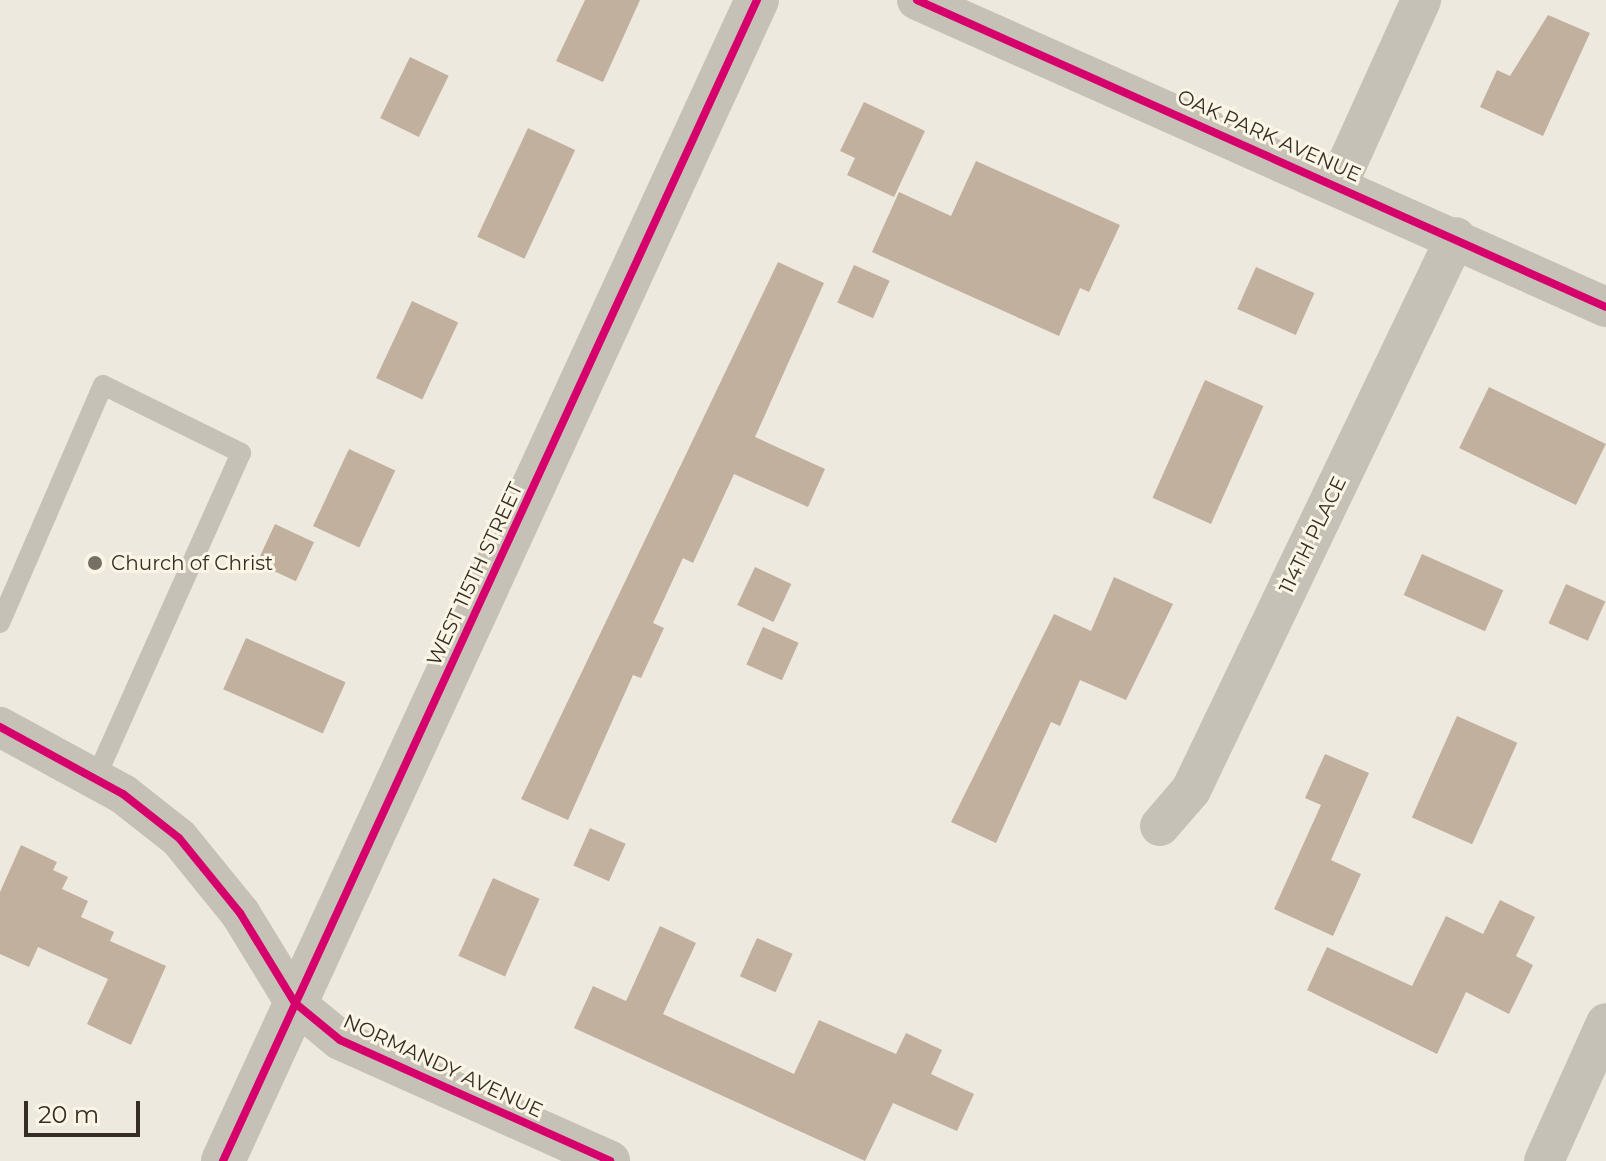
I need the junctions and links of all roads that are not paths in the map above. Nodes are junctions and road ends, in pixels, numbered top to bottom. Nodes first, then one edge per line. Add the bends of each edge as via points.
1 (757, 0) edge
2 (917, 0) edge
3 (1421, 0) edge
4 (1338, 184) junction
5 (1456, 237) junction
6 (1606, 307) edge
7 (0, 623) edge
8 (0, 727) edge
9 (96, 777) junction
10 (1160, 826) dead end
11 (295, 1003) junction
12 (1606, 1023) edge
13 (223, 1161) edge
14 (610, 1161) edge
15 (1544, 1161) edge

1 - 11 street, WEST 115TH STREET
2 - 4 street, OAK PARK AVENUE
3 - 4 street
4 - 5 street, OAK PARK AVENUE
5 - 6 street, OAK PARK AVENUE
5 - 10 street, 114TH PLACE via 1191,790
7 - 9 lane via 103,385 241,453
8 - 9 street, NORMANDY AVENUE
9 - 11 street, NORMANDY AVENUE via 179,838 240,913
11 - 13 street, WEST 115TH STREET
11 - 14 street, NORMANDY AVENUE via 340,1040
12 - 15 street

